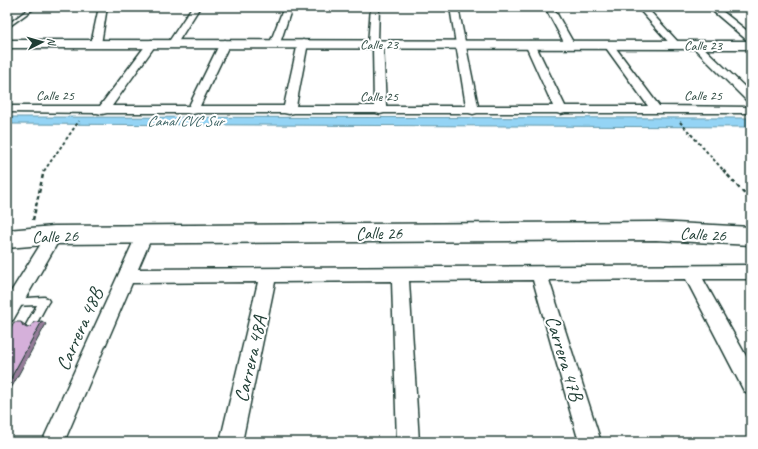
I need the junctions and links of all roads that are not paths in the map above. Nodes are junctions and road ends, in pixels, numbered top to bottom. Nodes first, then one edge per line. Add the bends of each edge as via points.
1 (34, 7) edge
2 (103, 7) edge
3 (196, 7) edge
4 (288, 7) edge
5 (375, 7) edge
6 (454, 7) edge
7 (549, 7) edge
8 (641, 7) edge
9 (712, 7) edge
10 (7, 27) edge
11 (751, 39) edge
12 (152, 43) junction
13 (173, 43) junction
14 (225, 43) junction
15 (274, 43) junction
16 (303, 43) junction
17 (7, 44) edge
18 (96, 44) junction
19 (376, 44) junction
20 (461, 44) junction
21 (530, 44) junction
22 (569, 44) junction
23 (609, 45) junction
24 (676, 45) junction
25 (696, 45) junction
26 (751, 45) edge
27 (751, 99) edge
28 (7, 109) edge
29 (656, 110) junction
30 (751, 110) edge
31 (102, 111) junction
32 (192, 111) junction
33 (289, 111) junction
34 (380, 111) junction
35 (473, 111) junction
36 (561, 111) junction
37 (145, 234) junction
38 (54, 235) junction
39 (751, 236) edge
40 (7, 238) edge
41 (751, 272) edge
42 (691, 273) junction
43 (400, 274) junction
44 (540, 274) junction
45 (268, 275) junction
46 (127, 276) junction
47 (10, 308) edge
48 (32, 325) edge
49 (751, 384) edge
50 (53, 442) edge
51 (231, 442) edge
52 (408, 442) edge
53 (590, 442) edge

1 - 10 lane
2 - 18 street
3 - 13 street
4 - 15 street
5 - 19 street
6 - 20 street
7 - 22 street
8 - 24 street
9 - 11 street
12 - 13 main road, Calle 23
12 - 18 main road, Calle 23
12 - 31 street
13 - 14 main road, Calle 23
14 - 15 main road, Calle 23
14 - 32 street
15 - 16 main road, Calle 23
16 - 19 main road, Calle 23
16 - 33 street
17 - 18 main road, Calle 23
19 - 20 main road, Calle 23
19 - 34 street
20 - 21 main road, Calle 23
20 - 35 street
21 - 22 main road, Calle 23
21 - 36 street
22 - 23 main road, Calle 23
23 - 24 main road, Calle 23
23 - 29 street
24 - 25 main road, Calle 23
25 - 26 main road, Calle 23
25 - 27 street
28 - 31 street, Calle 25
29 - 30 street, Calle 25
29 - 36 street, Calle 25
31 - 32 street, Calle 25
32 - 33 street, Calle 25
33 - 34 street, Calle 25
34 - 35 street, Calle 25
35 - 36 street, Calle 25
37 - 38 main road, Calle 26
37 - 39 main road, Calle 26 via 656,232
37 - 46 street, Carrera 48B
38 - 40 main road, Calle 26
38 - 47 street
41 - 42 street
42 - 44 street
42 - 49 street
43 - 44 street
43 - 45 street
43 - 52 street
44 - 53 street, Carrera 47B
45 - 46 street
45 - 51 street, Carrera 48A
46 - 50 street, Carrera 48B
47 - 48 lane via 44,302

